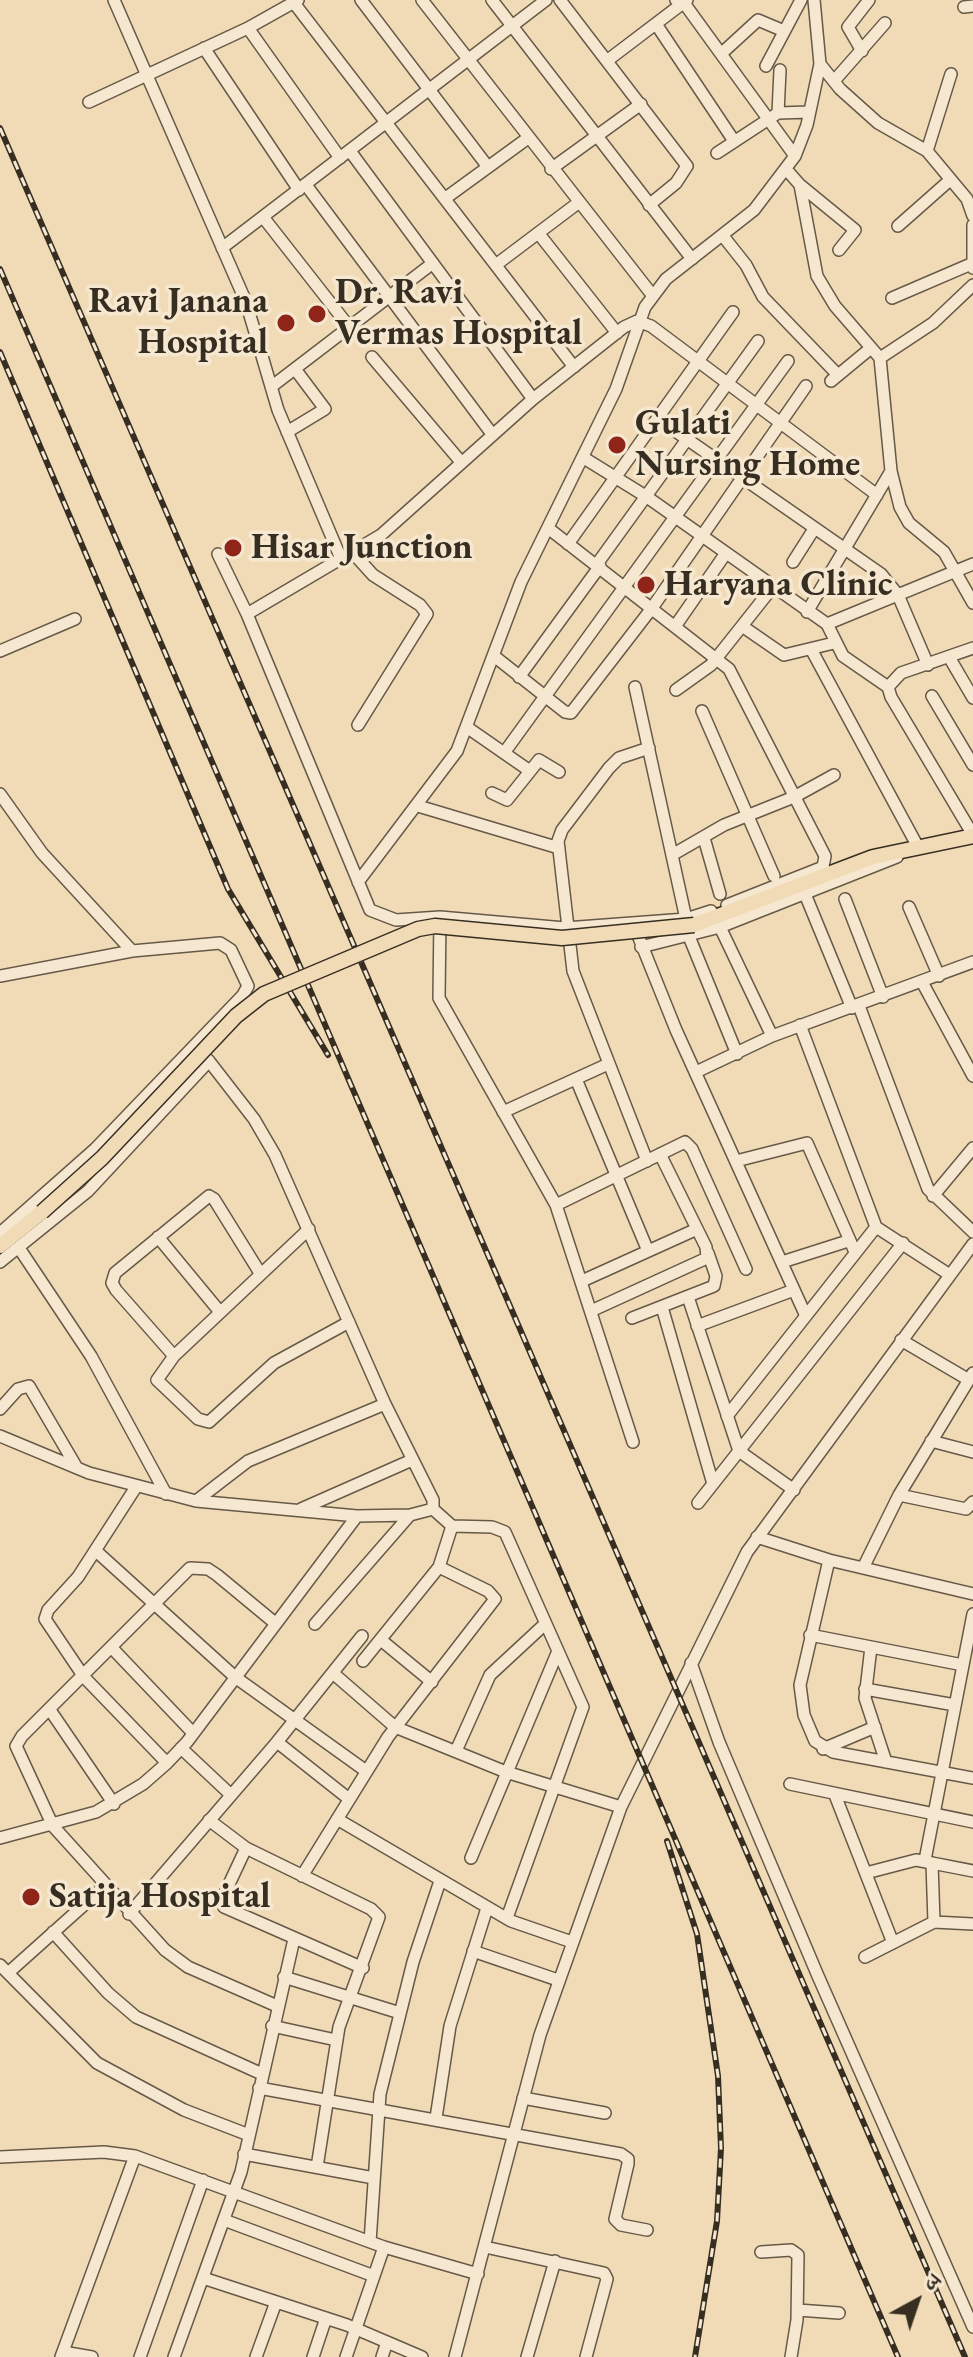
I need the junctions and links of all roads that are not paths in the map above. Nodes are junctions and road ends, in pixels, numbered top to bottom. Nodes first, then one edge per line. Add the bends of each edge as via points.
1 (114, 0) edge
2 (361, 0) edge
3 (422, 0) edge
4 (492, 0) edge
5 (546, 0) edge
6 (560, 0) edge
7 (801, 0) edge
8 (814, 0) edge
9 (869, 0) edge
10 (683, 1) edge
11 (296, 2) edge
12 (885, 23) dead end
13 (656, 24) junction
14 (512, 26) junction
15 (248, 28) junction
16 (784, 31) junction
17 (204, 48) junction
18 (862, 51) junction
19 (722, 53) junction
20 (468, 60) junction
21 (608, 60) junction
22 (820, 64) junction
23 (766, 66) dead end
24 (780, 70) dead end
25 (951, 74) dead end
26 (147, 75) junction
27 (834, 81) junction
28 (428, 90) junction
29 (89, 102) dead end
30 (641, 104) junction
31 (809, 112) junction
32 (774, 115) junction
33 (387, 123) junction
34 (595, 136) junction
35 (528, 138) junction
36 (734, 141) junction
37 (927, 151) junction
38 (717, 153) dead end
39 (345, 154) junction
40 (795, 156) junction
41 (488, 167) junction
42 (551, 169) junction
43 (786, 169) junction
44 (950, 180) junction
45 (800, 185) junction
46 (302, 188) junction
47 (447, 197) junction
48 (970, 197) edge
49 (578, 203) junction
50 (649, 205) junction
51 (973, 216) edge
52 (263, 217) junction
53 (973, 225) edge
54 (898, 226) dead end
55 (539, 234) junction
56 (723, 236) junction
57 (222, 248) junction
58 (839, 250) dead end
59 (692, 259) junction
60 (433, 263) junction
61 (497, 264) junction
62 (972, 266) edge
63 (973, 285) edge
64 (653, 296) junction
65 (390, 297) junction
66 (892, 298) dead end
67 (733, 312) dead end
68 (637, 321) junction
69 (350, 328) junction
70 (617, 333) junction
71 (758, 341) dead end
72 (871, 348) junction
73 (372, 357) dead end
74 (880, 358) junction
75 (699, 361) junction
76 (788, 361) dead end
77 (574, 367) junction
78 (295, 369) junction
79 (726, 382) junction
80 (806, 386) dead end
81 (271, 387) junction
82 (533, 399) junction
83 (755, 404) junction
84 (658, 419) junction
85 (781, 424) junction
86 (287, 432) junction
87 (492, 434) junction
88 (687, 440) junction
89 (584, 458) junction
90 (716, 461) junction
91 (461, 462) junction
92 (891, 471) junction
93 (616, 476) junction
94 (742, 479) junction
95 (877, 495) junction
96 (647, 497) junction
97 (676, 518) junction
98 (548, 528) junction
99 (814, 529) junction
100 (702, 536) junction
101 (568, 544) junction
102 (844, 549) junction
103 (726, 553) junction
104 (218, 554) dead end
105 (354, 554) junction
106 (342, 561) junction
107 (793, 562) dead end
108 (973, 564) edge
109 (599, 565) junction
110 (955, 570) junction
111 (627, 587) junction
112 (772, 588) junction
113 (898, 595) junction
114 (973, 603) edge
115 (652, 608) junction
116 (807, 612) junction
117 (247, 614) junction
118 (75, 619) dead end
119 (827, 624) junction
120 (676, 625) junction
121 (742, 626) junction
122 (834, 643) junction
123 (973, 648) edge
124 (811, 649) junction
125 (0, 651) edge
126 (494, 656) junction
127 (949, 657) junction
128 (717, 658) junction
129 (928, 665) junction
130 (519, 677) junction
131 (635, 687) dead end
132 (888, 687) junction
133 (676, 690) dead end
134 (932, 696) dead end
135 (545, 698) junction
136 (973, 698) edge
137 (702, 711) dead end
138 (358, 725) dead end
139 (468, 728) junction
140 (649, 748) junction
141 (504, 753) junction
142 (973, 765) edge
143 (530, 771) junction
144 (559, 772) dead end
145 (834, 775) dead end
146 (492, 793) dead end
147 (0, 794) edge
148 (794, 797) junction
149 (418, 806) junction
150 (747, 813) junction
151 (973, 836) edge
152 (704, 838) junction
153 (559, 848) junction
154 (911, 848) junction
155 (672, 855) junction
156 (774, 876) dead end
157 (358, 882) junction
158 (720, 894) dead end
159 (805, 894) junction
160 (845, 899) dead end
161 (909, 907) dead end
162 (440, 917) junction
163 (633, 923) junction
164 (689, 926) junction
165 (720, 927) junction
166 (565, 928) junction
167 (641, 947) junction
168 (132, 951) junction
169 (971, 967) edge
170 (0, 976) edge
171 (939, 976) junction
172 (922, 982) junction
173 (883, 997) junction
174 (856, 1007) junction
175 (800, 1025) junction
176 (772, 1036) junction
177 (195, 1046) junction
178 (737, 1054) junction
179 (209, 1061) junction
180 (606, 1065) junction
181 (696, 1072) junction
182 (973, 1076) edge
183 (576, 1079) junction
184 (503, 1112) junction
185 (973, 1148) edge
186 (660, 1154) junction
187 (647, 1161) junction
188 (736, 1161) junction
189 (617, 1175) junction
190 (933, 1196) junction
191 (556, 1205) junction
192 (876, 1227) junction
193 (309, 1229) junction
194 (697, 1229) junction
195 (973, 1232) edge
196 (0, 1233) edge
197 (158, 1237) junction
198 (848, 1241) junction
199 (903, 1243) junction
200 (973, 1244) edge
201 (0, 1246) edge
202 (19, 1248) junction
203 (648, 1251) junction
204 (855, 1252) junction
205 (708, 1253) junction
206 (0, 1262) edge
207 (782, 1262) junction
208 (746, 1269) dead end
209 (260, 1273) junction
210 (950, 1275) junction
211 (582, 1281) junction
212 (794, 1290) junction
213 (688, 1297) junction
214 (662, 1307) junction
215 (591, 1311) junction
216 (220, 1312) junction
217 (805, 1314) junction
218 (632, 1318) dead end
219 (349, 1322) junction
220 (697, 1326) junction
221 (901, 1340) junction
222 (174, 1356) junction
223 (971, 1376) edge
224 (385, 1404) junction
225 (0, 1409) edge
226 (727, 1416) junction
227 (0, 1436) edge
228 (931, 1441) junction
229 (633, 1442) dead end
230 (739, 1451) junction
231 (973, 1452) edge
232 (412, 1460) junction
233 (77, 1469) junction
234 (713, 1484) junction
235 (136, 1487) junction
236 (794, 1490) junction
237 (166, 1494) junction
238 (899, 1495) junction
239 (196, 1501) junction
240 (973, 1502) edge
241 (698, 1503) dead end
242 (300, 1509) junction
243 (433, 1509) junction
244 (410, 1515) junction
245 (357, 1516) junction
246 (452, 1526) junction
247 (757, 1537) junction
248 (96, 1551) junction
249 (829, 1560) junction
250 (439, 1567) junction
251 (863, 1568) junction
252 (973, 1594) edge
253 (153, 1602) junction
254 (973, 1614) edge
255 (275, 1623) junction
256 (315, 1624) dead end
257 (545, 1624) junction
258 (810, 1635) junction
259 (362, 1636) dead end
260 (381, 1640) junction
261 (871, 1647) junction
262 (112, 1648) junction
263 (558, 1651) junction
264 (363, 1661) dead end
265 (691, 1663) junction
266 (963, 1665) junction
267 (334, 1674) junction
268 (84, 1677) junction
269 (235, 1677) junction
270 (432, 1682) junction
271 (865, 1689) junction
272 (955, 1705) junction
273 (50, 1710) junction
274 (295, 1719) junction
275 (395, 1727) junction
276 (875, 1727) junction
277 (193, 1733) junction
278 (277, 1742) junction
279 (181, 1748) junction
280 (823, 1749) junction
281 (456, 1751) junction
282 (886, 1762) junction
283 (167, 1763) junction
284 (366, 1771) junction
285 (941, 1771) junction
286 (506, 1772) junction
287 (973, 1778) edge
288 (790, 1784) dead end
289 (556, 1787) junction
290 (231, 1795) junction
291 (835, 1795) junction
292 (349, 1799) junction
293 (114, 1804) junction
294 (621, 1807) junction
295 (932, 1813) junction
296 (337, 1819) junction
297 (209, 1820) junction
298 (973, 1822) edge
299 (53, 1826) junction
300 (0, 1838) edge
301 (246, 1848) junction
302 (471, 1858) dead end
303 (928, 1862) junction
304 (973, 1871) edge
305 (866, 1873) junction
306 (302, 1876) junction
307 (440, 1881) junction
308 (104, 1887) junction
309 (487, 1908) junction
310 (129, 1914) junction
311 (507, 1918) junction
312 (934, 1922) junction
313 (973, 1924) edge
314 (53, 1932) junction
315 (294, 1939) junction
316 (572, 1942) junction
317 (893, 1943) junction
318 (473, 1951) junction
319 (865, 1957) dead end
320 (2, 1968) edge
321 (363, 1968) junction
322 (284, 1977) junction
323 (558, 1980) junction
324 (350, 1997) junction
325 (277, 2006) junction
326 (400, 2013) junction
327 (272, 2026) junction
328 (336, 2040) junction
329 (262, 2074) junction
330 (259, 2088) junction
331 (326, 2098) junction
332 (523, 2098) junction
333 (379, 2109) junction
334 (605, 2113) dead end
335 (436, 2118) junction
336 (514, 2132) junction
337 (249, 2135) junction
338 (244, 2154) junction
339 (135, 2156) junction
340 (0, 2157) edge
341 (317, 2167) junction
342 (374, 2178) junction
343 (203, 2180) junction
344 (234, 2191) junction
345 (224, 2220) junction
346 (647, 2230) dead end
347 (370, 2242) junction
348 (384, 2247) junction
349 (485, 2247) junction
350 (761, 2252) dead end
351 (555, 2261) junction
352 (478, 2274) junction
353 (374, 2276) junction
354 (203, 2278) junction
355 (276, 2302) junction
356 (798, 2310) junction
357 (839, 2313) dead end
358 (326, 2318) junction
359 (973, 2327) edge
360 (356, 2329) junction
361 (387, 2342) junction
362 (62, 2354) edge
363 (92, 2357) edge
364 (140, 2357) edge
365 (174, 2357) edge
366 (256, 2357) edge
367 (313, 2357) edge
368 (346, 2357) edge
369 (382, 2357) edge
370 (422, 2357) edge
371 (455, 2357) edge
372 (527, 2357) edge
373 (586, 2357) edge
374 (791, 2357) edge

1 - 26 street
2 - 28 street
3 - 20 street
4 - 14 street
5 - 14 street
6 - 21 street
7 - 16 street
8 - 22 street
9 - 18 street via 848,27
10 - 13 street
10 - 19 street
11 - 15 street
11 - 33 street
12 - 18 street
13 - 21 street
13 - 36 street
14 - 20 street
14 - 34 street
15 - 17 street
15 - 39 street
16 - 19 street via 758,20
16 - 23 street
17 - 26 street
17 - 46 street
18 - 27 street
19 - 32 street
20 - 28 street
20 - 35 street
21 - 30 street
22 - 27 street
22 - 31 street
24 - 32 street
25 - 37 street
26 - 29 street
26 - 57 street
27 - 37 street via 878,123
28 - 33 street
28 - 41 street
30 - 34 street
30 - 50 street via 687,166 683,176
31 - 32 street
31 - 40 street
32 - 36 street
32 - 40 street
33 - 39 street
33 - 47 street
34 - 42 street
34 - 50 street
35 - 41 street
35 - 42 street
36 - 38 street
37 - 44 street
39 - 46 street
39 - 60 street
40 - 43 street
41 - 47 street
42 - 49 street
43 - 45 street
43 - 56 street via 754,210
44 - 48 street
44 - 54 street
45 - 58 street via 855,230
45 - 72 street via 817,276
46 - 52 street
46 - 65 street
47 - 61 street
48 - 51 street
49 - 55 street
49 - 64 street
50 - 59 street
52 - 57 street
52 - 69 street
53 - 62 street
55 - 61 street
55 - 70 street
56 - 59 street
56 - 72 street via 763,297 835,378
57 - 81 street via 246,302
59 - 64 street
60 - 65 street
60 - 82 street
61 - 77 street
62 - 66 street
63 - 74 street via 933,323
64 - 68 street
65 - 69 street
65 - 87 street
67 - 75 street
68 - 70 street
68 - 75 street
68 - 89 street via 616,389
69 - 78 street
70 - 77 street
71 - 79 street
72 - 74 street
73 - 91 street
74 - 92 street
75 - 79 street
75 - 84 street
76 - 83 street
77 - 82 street
78 - 81 street
78 - 86 street via 325,409
79 - 83 street
79 - 88 street
80 - 85 street
81 - 86 street
82 - 87 street
83 - 85 street
83 - 90 street
84 - 88 street
84 - 93 street
85 - 94 street
85 - 95 street
86 - 106 street
87 - 91 street
88 - 90 street
88 - 96 street
89 - 93 street
89 - 98 street
90 - 94 street
90 - 97 street
91 - 105 street
92 - 95 street
92 - 110 street via 904,514
93 - 96 street
93 - 101 street
94 - 99 street
94 - 100 street
95 - 102 street
96 - 97 street
96 - 109 street
97 - 100 street
97 - 111 street
98 - 101 street
98 - 126 street
99 - 102 street
99 - 107 street
100 - 103 street
100 - 115 street
101 - 109 street
102 - 113 street via 881,574
102 - 116 street
103 - 112 street
103 - 120 street
104 - 117 street
105 - 106 street
105 - 138 street via 373,575 427,614
106 - 117 street
108 - 110 street
109 - 111 street
109 - 130 street
110 - 113 street
110 - 114 street
111 - 115 street
111 - 135 street
112 - 116 street
112 - 121 street
113 - 119 street
113 - 129 street
115 - 120 street
115 - 135 street via 571,713
116 - 119 street
117 - 157 street
118 - 125 street
119 - 122 street
120 - 128 street
121 - 124 street via 778,653
121 - 128 street
122 - 124 street
122 - 132 street via 843,656
123 - 127 street
124 - 154 street
126 - 130 street
126 - 139 street
127 - 129 street
127 - 136 street
128 - 133 street
128 - 148 street via 738,682
129 - 132 street via 901,673
130 - 135 street
131 - 140 street
132 - 151 street
134 - 142 street
135 - 141 street
137 - 150 street
139 - 141 street
139 - 149 street
140 - 153 street via 619,758 609,768 562,830
140 - 155 street
141 - 143 street
143 - 144 street via 542,760
143 - 146 street via 507,800
145 - 148 street
147 - 168 street via 42,853
148 - 150 street
148 - 164 street via 825,856 823,867
149 - 153 street
149 - 157 street
150 - 152 street
150 - 156 street
151 - 154 main road
152 - 155 street
152 - 158 street
153 - 166 street
154 - 159 street
154 - 164 main road via 873,857
155 - 164 street
157 - 162 street via 377,915 396,920
159 - 165 street
159 - 174 street
160 - 173 street
161 - 171 street
162 - 166 street
162 - 184 street via 439,998
163 - 164 street
163 - 166 street
163 - 167 street
164 - 165 street
164 - 167 street
164 - 178 street
164 - 201 main road, bridge via 562,938 435,926 264,994 251,1001 102,1158
165 - 176 street
166 - 180 street via 573,971
167 - 181 street
168 - 170 street
168 - 177 street via 220,943 231,950 247,981 246,991
169 - 171 street
171 - 172 street
172 - 173 street
172 - 182 street
173 - 174 street
174 - 175 street
174 - 190 street
175 - 176 street
175 - 192 street
176 - 178 street
177 - 179 street
177 - 196 street via 95,1149
178 - 181 street
179 - 193 street via 266,1138
179 - 202 street via 88,1191
180 - 183 street
180 - 187 street
181 - 188 street
183 - 184 street
183 - 189 street
184 - 191 street
185 - 190 street
186 - 187 street
186 - 194 street
186 - 208 street via 689,1144
187 - 189 street
188 - 198 street via 807,1143
188 - 207 street
189 - 191 street
189 - 203 street
190 - 195 street
191 - 211 street
192 - 199 street
192 - 204 street
193 - 209 street
193 - 219 street
194 - 203 street
194 - 205 street
197 - 209 street via 212,1196
197 - 216 street
197 - 222 street via 115,1273 112,1283
198 - 204 street
198 - 207 street
199 - 210 street
199 - 230 street
200 - 210 street
202 - 206 street
202 - 237 street via 91,1356
203 - 211 street
204 - 217 street
205 - 213 street via 717,1281
205 - 215 street via 703,1262
207 - 212 street
209 - 216 street
210 - 221 street
211 - 215 street
212 - 217 street
212 - 220 street
213 - 214 street
213 - 220 street
214 - 218 street
214 - 234 street
215 - 229 street
216 - 222 street
217 - 226 street
219 - 222 street via 274,1363 209,1422 198,1419 157,1380
219 - 224 street
220 - 226 street
221 - 223 street
221 - 236 street
223 - 228 street
224 - 232 street
224 - 239 street via 248,1461
225 - 233 street via 18,1389 29,1386
226 - 230 street
227 - 233 street
228 - 231 street
228 - 238 street
230 - 234 street
230 - 236 street
232 - 242 street
232 - 243 street
233 - 235 street
234 - 241 street
235 - 237 street
235 - 248 street
236 - 247 street
237 - 239 street
238 - 240 street via 966,1509
238 - 251 street
239 - 242 street
242 - 245 street
243 - 244 street
243 - 246 street
244 - 245 street
244 - 256 street
245 - 255 street
246 - 250 street
246 - 257 street via 505,1532
247 - 249 street
247 - 265 street
248 - 253 street
248 - 268 street via 45,1615
249 - 251 street
249 - 258 street
250 - 260 street
250 - 270 street via 495,1599
251 - 252 street
253 - 255 street via 178,1576 199,1567 217,1575
253 - 262 street
253 - 269 street
254 - 266 street
255 - 269 street
257 - 263 street
257 - 281 street via 490,1675
258 - 261 street
258 - 280 street via 801,1672 802,1700 810,1733
259 - 267 street
260 - 264 street
260 - 270 street
261 - 266 street
261 - 271 street
262 - 268 street
262 - 277 street
263 - 286 street
263 - 289 street via 583,1707
265 - 294 street
265 - 359 street via 812,1961
266 - 272 street
267 - 274 street
267 - 275 street
268 - 273 street
268 - 283 street
269 - 274 street
269 - 277 street
270 - 275 street
271 - 272 street
271 - 276 street
272 - 285 street
273 - 293 street
273 - 299 street via 16,1746
274 - 278 street
274 - 284 street
275 - 281 street
275 - 284 street
276 - 280 street
276 - 282 street
277 - 279 street
278 - 290 street
278 - 292 street
279 - 283 street
279 - 290 street
280 - 282 street
281 - 286 street
282 - 285 street
283 - 293 street
284 - 292 street
285 - 287 street
285 - 295 street
286 - 289 street
286 - 302 street
288 - 291 street
289 - 294 street
289 - 311 street
290 - 297 street
291 - 295 street
291 - 305 street
292 - 296 street
293 - 299 street
294 - 316 street
295 - 298 street
295 - 303 street
296 - 306 street
296 - 307 street
297 - 301 street
297 - 310 street
299 - 300 street
299 - 308 street
301 - 306 street
301 - 315 street via 224,1895 224,1907
303 - 304 street
303 - 305 street
303 - 312 street
305 - 317 street
306 - 321 street via 379,1917
307 - 309 street
307 - 326 street
308 - 310 street
308 - 314 street
309 - 311 street
309 - 318 street
310 - 325 street via 188,1967
311 - 316 street
312 - 313 street
312 - 317 street
314 - 320 street
314 - 329 street via 136,2017
315 - 321 street
315 - 322 street
316 - 323 street
317 - 319 street
318 - 323 street
318 - 335 street via 450,2026
320 - 337 street via 97,2063 184,2110
321 - 324 street
322 - 324 street
322 - 325 street
323 - 332 street
324 - 326 street
324 - 328 street
325 - 327 street
326 - 333 street
327 - 328 street
327 - 329 street
328 - 331 street
329 - 330 street
330 - 331 street
330 - 337 street
331 - 333 street
331 - 341 street
332 - 334 street
332 - 336 street
333 - 335 street
333 - 342 street
335 - 336 street
336 - 346 street via 625,2155 628,2164 615,2219
336 - 349 street
337 - 338 street
338 - 341 street
338 - 344 street
339 - 340 street via 104,2152
339 - 343 street
339 - 362 street
341 - 342 street
342 - 347 street
343 - 344 street
343 - 364 street
344 - 345 street
344 - 347 street
345 - 353 street
345 - 354 street
347 - 348 street
348 - 352 street
348 - 353 street
349 - 351 street
349 - 352 street
350 - 356 street via 791,2250 798,2255
351 - 372 street
351 - 373 street via 606,2276
352 - 371 street
353 - 360 street
354 - 355 street
354 - 365 street
355 - 358 street
355 - 366 street
356 - 357 street
356 - 374 street
358 - 360 street
358 - 367 street
360 - 361 street
360 - 368 street
361 - 369 street
361 - 370 street
362 - 363 street

